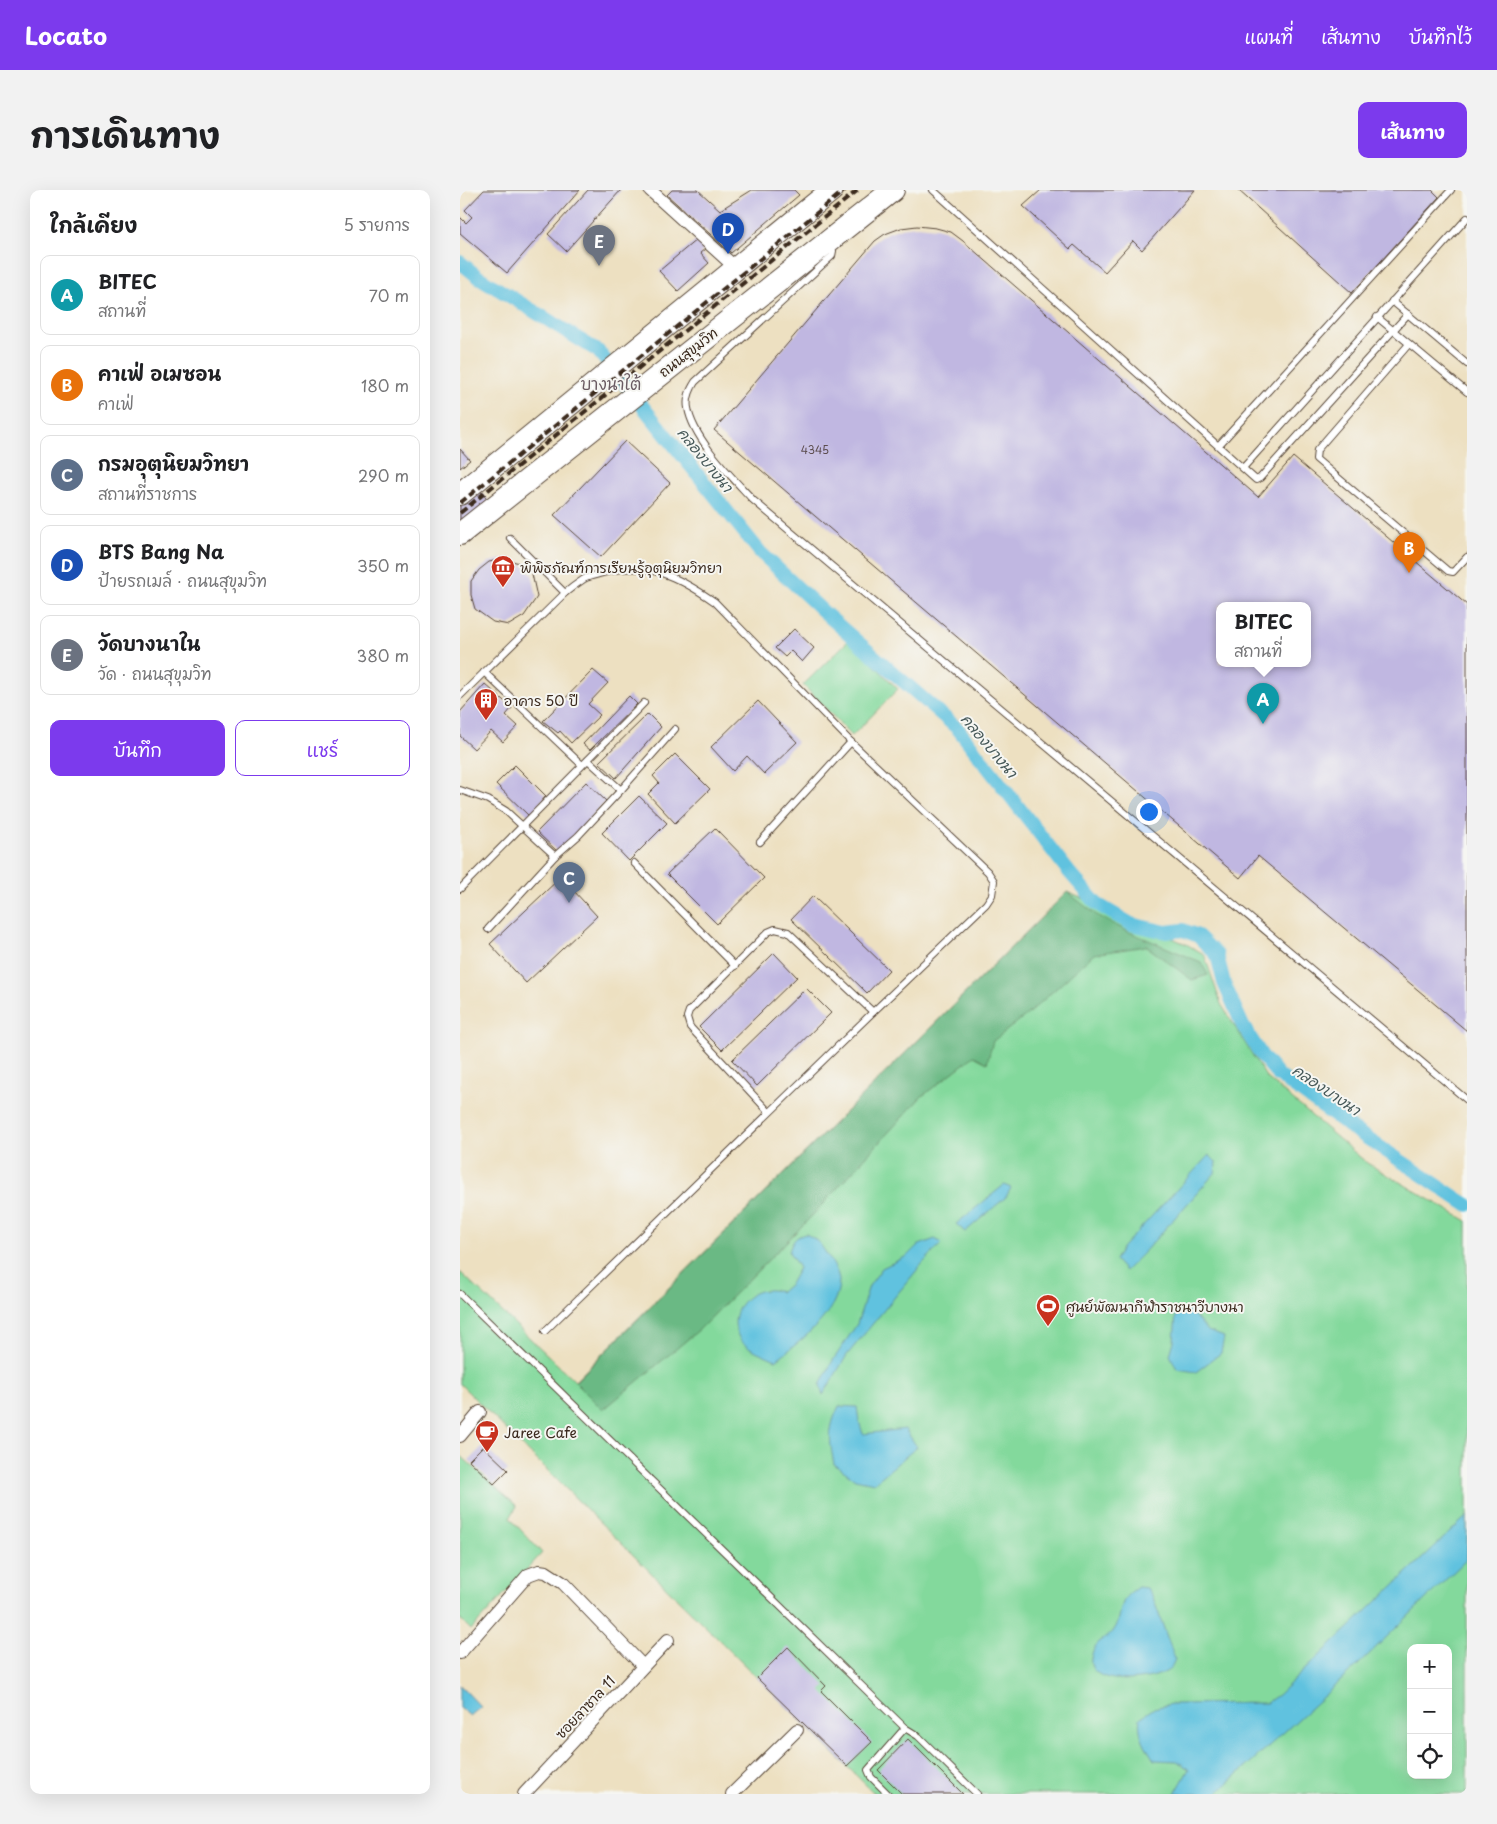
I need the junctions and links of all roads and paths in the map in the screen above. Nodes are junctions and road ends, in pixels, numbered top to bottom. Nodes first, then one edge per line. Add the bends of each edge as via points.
1 (650, 190) edge
2 (893, 190) edge
3 (932, 190) edge
4 (1451, 190) edge
5 (829, 191) edge
6 (1467, 218) edge
7 (829, 242) junction
8 (737, 269) junction
9 (1392, 301) junction
10 (1408, 314) junction
11 (1377, 317) junction
12 (1393, 331) junction
13 (1409, 344) junction
14 (1467, 364) edge
15 (1467, 392) edge
16 (1219, 445) junction
17 (1243, 468) junction
18 (460, 494) edge
19 (460, 534) edge
20 (510, 538) dead end
21 (1467, 557) edge
22 (565, 593) junction
23 (484, 672) junction
24 (460, 696) edge
25 (644, 703) dead end
26 (675, 729) dead end
27 (851, 742) junction
28 (588, 760) junction
29 (582, 765) junction
30 (460, 790) edge
31 (621, 790) junction
32 (522, 827) junction
33 (760, 842) dead end
34 (555, 856) junction
35 (634, 863) dead end
36 (460, 889) edge
37 (488, 928) dead end
38 (734, 966) junction
39 (873, 1012) junction
40 (1467, 1100) edge
41 (769, 1112) junction
42 (460, 1294) edge
43 (545, 1331) dead end
44 (480, 1412) dead end
45 (460, 1436) edge
46 (668, 1640) dead end
47 (460, 1653) edge
48 (643, 1666) junction
49 (905, 1728) junction
50 (797, 1730) dead end
51 (524, 1794) edge
52 (732, 1794) edge
53 (888, 1794) edge
54 (977, 1794) edge

1 - 8 street
2 - 7 highway, ถนนสุขุมวิท
3 - 16 lane
4 - 16 lane
5 - 8 highway
6 - 9 lane
7 - 19 highway, ถนนสุขุมวิท
7 - 40 lane via 832,256 689,391 688,408 693,422 721,464 753,500
8 - 18 highway
9 - 10 lane
9 - 11 lane
10 - 12 lane
10 - 14 lane
11 - 12 lane
11 - 17 lane
12 - 13 lane
12 - 17 lane via 1258,480
13 - 15 lane
13 - 21 lane via 1317,450 1316,460 1448,571 1453,572
16 - 17 lane
20 - 22 lane
22 - 23 lane
22 - 27 lane via 585,578 613,570 638,568 676,578 714,602
23 - 24 lane
23 - 29 lane
25 - 28 lane
26 - 31 lane
27 - 33 lane
27 - 39 lane via 994,881 992,895 986,904
28 - 29 lane
28 - 31 lane
29 - 32 lane
30 - 32 lane via 488,800 506,811
31 - 34 lane
32 - 34 lane
32 - 36 lane
34 - 37 lane
35 - 38 lane
38 - 39 lane via 768,932 774,929 788,932
38 - 41 lane via 689,1012 687,1022
39 - 41 lane
41 - 43 lane
42 - 49 lane
44 - 45 street
46 - 48 street, ซอยลาซาล 11
47 - 48 street via 528,1575 539,1571 563,1583
48 - 51 street, ซอยลาซาล 11
49 - 53 lane via 868,1770 871,1778
49 - 54 lane via 918,1736
50 - 52 street

